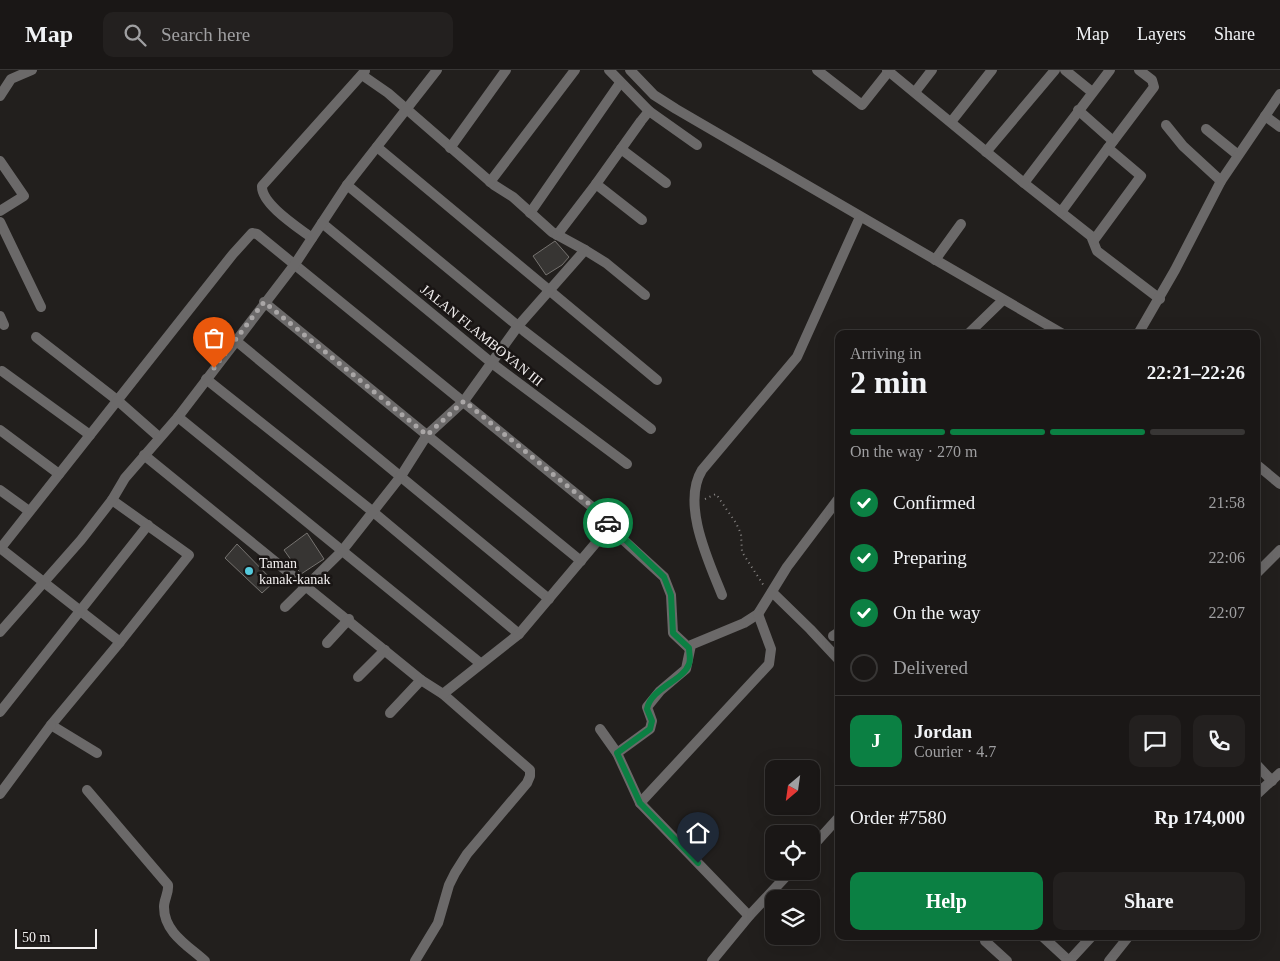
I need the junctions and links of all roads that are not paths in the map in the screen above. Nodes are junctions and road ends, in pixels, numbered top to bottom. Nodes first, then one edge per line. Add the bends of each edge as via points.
1 (32, 70) edge
2 (437, 70) edge
3 (506, 70) edge
4 (575, 70) edge
5 (609, 70) edge
6 (630, 70) edge
7 (817, 70) edge
8 (932, 70) edge
9 (992, 70) edge
10 (1055, 70) edge
11 (1065, 70) edge
12 (1110, 70) edge
13 (1139, 70) edge
14 (888, 71) edge
15 (364, 72) edge
16 (620, 82) junction
17 (915, 92) junction
18 (1092, 92) junction
19 (1280, 94) edge
20 (0, 96) edge
21 (649, 102) junction
22 (406, 110) junction
23 (1078, 110) junction
24 (1265, 116) junction
25 (951, 122) junction
26 (1166, 125) dead end
27 (1280, 127) edge
28 (1206, 129) dead end
29 (696, 144) dead end
30 (1111, 144) junction
31 (377, 147) junction
32 (450, 148) junction
33 (621, 149) junction
34 (986, 152) junction
35 (1238, 155) junction
36 (0, 161) edge
37 (1221, 181) junction
38 (490, 182) junction
39 (666, 182) dead end
40 (1024, 183) junction
41 (596, 184) junction
42 (347, 186) junction
43 (0, 212) edge
44 (1061, 212) junction
45 (530, 213) junction
46 (860, 217) junction
47 (642, 220) dead end
48 (0, 222) edge
49 (322, 223) junction
50 (961, 224) dead end
51 (557, 235) junction
52 (312, 238) junction
53 (1094, 240) junction
54 (585, 250) junction
55 (935, 260) junction
56 (295, 264) junction
57 (549, 290) junction
58 (645, 295) dead end
59 (1160, 298) junction
60 (1003, 300) junction
61 (264, 302) junction
62 (41, 307) dead end
63 (518, 326) junction
64 (972, 330) edge
65 (1057, 330) edge
66 (1140, 330) edge
67 (36, 337) dead end
68 (235, 340) junction
69 (493, 364) junction
70 (2, 371) dead end
71 (206, 379) junction
72 (657, 380) dead end
73 (117, 400) junction
74 (464, 401) junction
75 (178, 417) junction
76 (651, 429) dead end
77 (0, 430) edge
78 (90, 435) junction
79 (427, 435) junction
80 (159, 437) junction
81 (144, 455) junction
82 (627, 464) dead end
83 (1260, 467) edge
84 (59, 474) junction
85 (401, 476) junction
86 (1280, 484) edge
87 (0, 490) edge
88 (112, 500) junction
89 (835, 503) edge
90 (29, 511) junction
91 (372, 511) junction
92 (148, 525) junction
93 (608, 525) junction
94 (0, 549) edge
95 (1280, 550) edge
96 (342, 551) junction
97 (581, 561) junction
98 (1260, 570) edge
99 (43, 582) junction
100 (308, 586) junction
101 (772, 592) junction
102 (722, 596) dead end
103 (549, 600) junction
104 (285, 607) dead end
105 (78, 611) junction
106 (758, 614) junction
107 (349, 620) junction
108 (0, 632) edge
109 (519, 634) junction
110 (120, 642) junction
111 (327, 643) dead end
112 (689, 648) junction
113 (385, 650) junction
114 (835, 656) edge
115 (480, 663) junction
116 (358, 677) dead end
117 (422, 680) junction
118 (443, 694) junction
119 (0, 712) edge
120 (390, 713) dead end
121 (51, 725) junction
122 (600, 729) dead end
123 (97, 753) dead end
124 (617, 753) junction
125 (1260, 768) edge
126 (1280, 773) edge
127 (1272, 781) junction
128 (87, 790) dead end
129 (1260, 792) edge
130 (0, 794) edge
131 (640, 803) junction
132 (835, 821) edge
133 (820, 838) edge
134 (783, 880) edge
135 (749, 916) junction
136 (1046, 940) edge
137 (1088, 940) edge
138 (1126, 940) edge
139 (985, 941) dead end
140 (205, 961) edge
141 (414, 961) edge
142 (712, 961) edge
143 (1007, 961) edge
144 (1069, 961) edge
145 (1109, 961) edge

1 - 20 street via 11,80
2 - 22 street
3 - 32 street
4 - 38 street
5 - 16 street
6 - 21 street
7 - 14 street via 862,105
8 - 17 street
9 - 25 street
10 - 34 street
11 - 18 street
12 - 18 street
13 - 30 street via 1152,80 1154,87
14 - 17 street
15 - 22 street
15 - 52 street via 262,186 264,197
16 - 21 street
16 - 45 street
17 - 25 street
18 - 23 street
19 - 24 street
21 - 29 street
21 - 33 street
21 - 46 street via 738,144
22 - 31 street
22 - 32 street
23 - 30 street
23 - 40 street
24 - 27 street
24 - 35 street
25 - 34 street
26 - 37 street via 1183,146
28 - 35 street
30 - 44 street
30 - 53 street via 1141,176
31 - 42 street
31 - 57 street
32 - 38 street
33 - 39 street
33 - 41 street
34 - 40 street
35 - 37 street
36 - 43 street via 24,196
37 - 59 street
38 - 45 street via 510,194
40 - 44 street
41 - 47 street
41 - 51 street
42 - 49 street
42 - 63 street
44 - 53 street
45 - 51 street
46 - 55 street
46 - 102 street via 796,357 702,470 695,483 700,539
48 - 62 street
49 - 52 street
49 - 69 street, JALAN FLAMBOYAN III
50 - 55 street
51 - 54 street
52 - 56 street
53 - 59 street via 1097,251
54 - 57 street
54 - 58 street
55 - 60 street
56 - 61 street
56 - 73 street via 252,233
56 - 74 street
57 - 63 street
57 - 72 street
59 - 66 street
60 - 64 street
60 - 65 street
61 - 68 street
61 - 79 street
63 - 69 street
63 - 76 street
67 - 73 street
68 - 71 street
68 - 85 street
69 - 74 street
69 - 82 street, JALAN FLAMBOYAN III
70 - 78 street
71 - 75 street
71 - 91 street
73 - 78 street
73 - 80 street
74 - 79 street
74 - 93 street via 607,519
75 - 80 street
75 - 96 street
77 - 84 street
78 - 84 street
79 - 85 street
79 - 97 street
80 - 81 street
81 - 88 street
81 - 100 street
83 - 86 street
84 - 90 street
85 - 91 street
85 - 103 street
87 - 90 street
88 - 92 street
88 - 99 street
89 - 101 street
90 - 94 street
91 - 96 street
91 - 109 street
92 - 105 street
92 - 110 street via 189,555
93 - 97 street
93 - 112 street via 664,577 671,595 673,633
94 - 99 street
95 - 98 street
96 - 100 street
96 - 115 street
97 - 103 street
99 - 105 street
99 - 108 street
100 - 104 street
100 - 107 street
101 - 106 street
101 - 114 street
103 - 109 street
105 - 110 street
105 - 119 street
106 - 112 street
106 - 131 street via 771,649 769,664
107 - 111 street
107 - 113 street
109 - 115 street
110 - 121 street
112 - 124 street via 690,660 686,669 647,707 652,721 650,729
113 - 116 street
113 - 117 street
115 - 118 street
117 - 118 street
117 - 120 street
118 - 141 street via 530,770 530,776 455,873 438,923
121 - 123 street
121 - 130 street
122 - 124 street
124 - 131 street
125 - 127 street
126 - 127 street
127 - 129 street
128 - 140 street via 168,885 164,904 167,926
131 - 135 street
132 - 133 street
134 - 135 street
135 - 142 street
136 - 144 street
137 - 144 street
138 - 145 street
139 - 143 street

